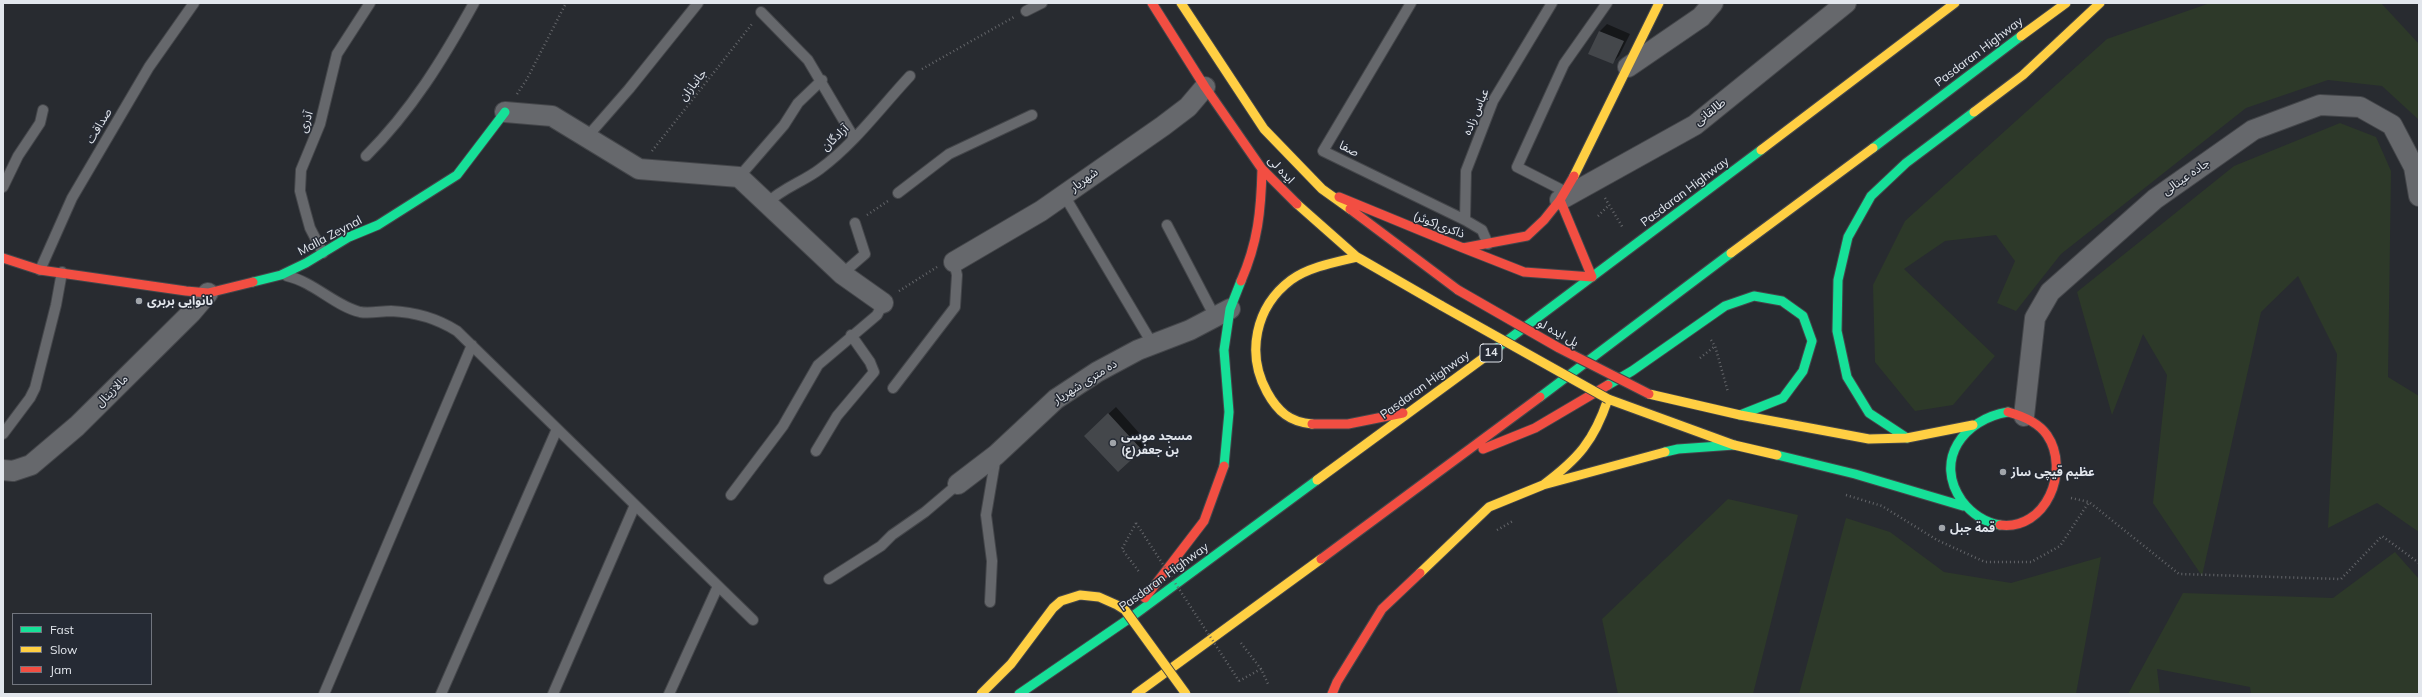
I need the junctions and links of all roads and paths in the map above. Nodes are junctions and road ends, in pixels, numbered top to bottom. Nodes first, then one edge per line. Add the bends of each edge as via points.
1 (194, 3) edge
2 (370, 3) edge
3 (474, 3) edge
4 (566, 3) edge
5 (698, 3) edge
6 (1042, 3) edge
7 (1152, 3) edge
8 (1181, 3) edge
9 (1411, 3) edge
10 (1552, 3) edge
11 (1607, 3) edge
12 (1659, 3) edge
13 (1713, 3) edge
14 (1846, 3) edge
15 (1955, 3) edge
16 (2066, 3) edge
17 (2100, 3) edge
18 (1026, 11) joint
19 (761, 12) joint
20 (1628, 66) junction
21 (910, 76) joint
22 (822, 80) junction
23 (1205, 87) junction
24 (43, 110) dead end
25 (505, 112) junction
26 (1032, 115) dead end
27 (587, 137) junction
28 (854, 138) junction
29 (366, 156) dead end
30 (639, 169) junction
31 (1262, 169) junction
32 (739, 176) junction
33 (1596, 180) junction
34 (3, 187) edge
35 (1322, 189) junction
36 (898, 193) joint
37 (1064, 195) junction
38 (1563, 196) junction
39 (2419, 196) edge
40 (766, 204) junction
41 (1609, 205) junction
42 (1598, 216) dead end
43 (1465, 220) junction
44 (855, 223) joint
45 (1167, 225) dead end
46 (1488, 244) junction
47 (1634, 245) junction
48 (1463, 248) junction
49 (322, 253) junction
50 (1357, 256) junction
51 (3, 258) edge
52 (954, 262) junction
53 (40, 270) junction
54 (62, 272) junction
55 (842, 274) junction
56 (281, 275) junction
57 (1592, 277) junction
58 (1458, 290) joint
59 (208, 293) junction
60 (883, 303) junction
61 (1222, 313) junction
62 (1700, 323) junction
63 (851, 335) junction
64 (472, 345) junction
65 (1153, 345) junction
66 (1715, 346) junction
67 (1700, 358) dead end
68 (892, 388) dead end
69 (1608, 399) junction
70 (1408, 412) junction
71 (1737, 415) junction
72 (2024, 416) junction
73 (1972, 425) junction
74 (557, 429) junction
75 (3, 434) edge
76 (1927, 434) junction
77 (1907, 438) junction
78 (1935, 443) dead end
79 (1734, 445) junction
80 (816, 451) dead end
81 (996, 454) junction
82 (1941, 460) dead end
83 (1454, 461) junction
84 (3, 470) edge
85 (1941, 470) dead end
86 (958, 484) joint
87 (1543, 485) junction
88 (1838, 492) dead end
89 (2053, 493) junction
90 (731, 495) dead end
91 (2089, 502) junction
92 (635, 505) junction
93 (1963, 506) junction
94 (1518, 519) dead end
95 (1491, 534) dead end
96 (2419, 563) edge
97 (829, 579) dead end
98 (718, 586) junction
99 (1152, 589) junction
100 (990, 602) dead end
101 (1130, 618) junction
102 (753, 620) dead end
103 (1228, 627) junction
104 (1261, 669) junction
105 (1269, 686) dead end
106 (324, 694) edge
107 (441, 694) edge
108 (553, 694) edge
109 (669, 694) edge
110 (981, 694) edge
111 (1020, 694) edge
112 (1136, 694) edge
113 (1186, 694) edge
114 (1332, 694) edge

1 - 53 lane, صداقت via 149,67 75,192
2 - 49 lane, آذری via 352,27 337,54 320,124 300,170 300,191 305,210
3 - 29 lane via 420,94 390,132
4 - 25 path via 527,79
5 - 27 lane
6 - 18 lane
7 - 23 main road, ایده لی
8 - 35 main road, ایده لی via 1264,129
9 - 43 lane, صفا via 1323,151
10 - 43 lane, عباس زاده via 1492,101 1466,171
11 - 38 lane via 1564,64 1517,166
12 - 20 main road, ذاکری(کوثر)
13 - 20 street via 1701,17
14 - 33 street, طالقانی via 1695,125
15 - 47 main road, Pasdaran Highway / 14
16 - 83 main road, Pasdaran Highway
17 - 77 main road via 2023,75 1906,163 1872,196 1848,237 1838,280 1837,331 1847,377 1869,413
18 - 21 path
19 - 22 lane via 808,60
19 - 30 path, جانبازان
20 - 38 main road, ذاکری(کوثر)
21 - 28 lane, آزادگان
22 - 28 lane
22 - 32 lane via 798,103 784,125
23 - 31 main road, ایده لی
23 - 37 street, شهریار via 1188,107
24 - 34 lane via 40,123 18,156
25 - 27 street via 552,116
25 - 49 main road, Malla Zeynal via 457,175 378,225 349,237
26 - 36 lane via 948,154
27 - 30 street
28 - 40 lane, آزادگان via 820,170 777,193
30 - 32 street
31 - 50 main road, ایده لی via 1303,210
31 - 61 main road via 1261,213 1251,258
32 - 40 street
33 - 38 street, طالقانی
33 - 41 path
35 - 48 main road, ذاکری(کوثر)
35 - 58 main road, ایده لی
36 - 44 path
37 - 52 street, شهریار
37 - 65 lane
38 - 46 main road, ذاکری(کوثر) via 1527,236
38 - 57 main road
39 - 72 street, جاده عینالی via 2414,167 2392,125 2360,107 2320,105 2253,130 2155,199 2050,292 2035,318
40 - 55 street
41 - 42 path
41 - 47 path
43 - 46 lane, صفا via 1482,230
44 - 55 lane via 865,254
45 - 61 lane
46 - 48 main road, ذاکری(کوثر)
47 - 57 main road, Pasdaran Highway / 14
48 - 57 main road via 1524,272
49 - 56 main road, Malla Zeynal
50 - 69 main road, ایده لی, bridge
50 - 70 main road via 1320,267 1293,279 1271,299 1257,323 1254,348 1260,377 1273,403 1290,419 1303,423 1350,423
51 - 53 main road, Malla Zeynal
52 - 60 path via 942,264
52 - 68 lane via 955,306
53 - 54 main road, Malla Zeynal
54 - 59 main road, Malla Zeynal
54 - 75 lane via 36,388
55 - 60 street
56 - 59 main road, Malla Zeynal
56 - 64 lane via 300,279 342,304 361,312 393,311 430,318 457,331
57 - 70 main road, Pasdaran Highway / 14
58 - 71 main road, پل ایده لو, bridge via 1559,348 1649,394
59 - 84 street, مالازینال via 77,426 31,465
60 - 63 lane via 877,315
61 - 65 street, ده متری شهریار
61 - 99 main road via 1229,412 1224,468 1204,521
62 - 66 path
62 - 71 main road via 1725,306 1754,296 1782,300 1803,316 1812,341 1803,371 1783,398
62 - 83 main road via 1632,371 1535,428
63 - 80 lane via 874,372 837,416
63 - 90 lane via 818,366 783,426
64 - 74 lane
64 - 106 lane
65 - 81 street, ده متری شهریار via 1097,372 1056,399
66 - 67 path
66 - 71 path
69 - 79 main road
69 - 87 main road via 1601,421 1589,444 1576,461
70 - 101 main road, Pasdaran Highway / 14
71 - 77 main road, پل ایده لو via 1869,439
72 - 73 main road via 2008,412 1989,416
72 - 89 main road via 2041,427 2051,440 2058,471
73 - 76 main road, پل ایده لو
73 - 93 main road via 1960,439 1952,456 1951,472
74 - 92 lane
74 - 107 lane
76 - 77 main road, پل ایده لو
76 - 78 main road
79 - 87 main road via 1678,449
79 - 93 main road via 1927,491
81 - 86 street, ده متری شهریار
81 - 100 lane via 986,515 992,561
82 - 85 main road
83 - 103 main road, Pasdaran Highway
86 - 97 lane via 881,546
87 - 114 main road via 1489,507 1382,609
88 - 91 path via 1882,506 1937,540 1985,562 2031,562 2060,546
89 - 91 path
89 - 93 main road via 2027,521 2006,527 1991,525 1976,518
91 - 96 path via 2179,574 2341,579 2382,536
92 - 98 lane
92 - 108 lane
94 - 95 path
98 - 102 lane
98 - 109 lane
99 - 101 main road
99 - 104 path, bridge via 1122,549 1136,523 1239,681
101 - 111 main road, Pasdaran Highway / 14
103 - 104 path
103 - 112 main road, Pasdaran Highway
104 - 105 path
110 - 113 main road, bridge via 997,681 1054,607 1079,595 1092,595 1116,603 1125,610

